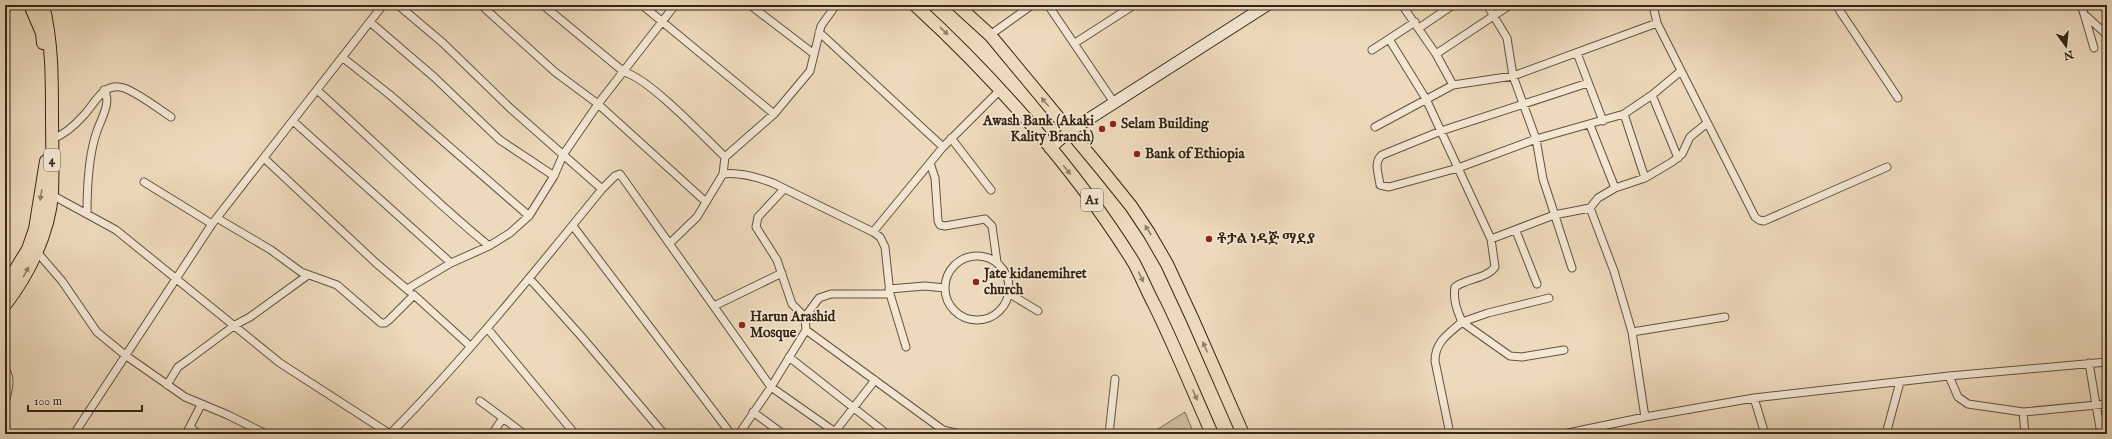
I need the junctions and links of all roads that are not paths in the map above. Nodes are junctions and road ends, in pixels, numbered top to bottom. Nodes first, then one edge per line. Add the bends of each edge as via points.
1 (30, 5) edge
2 (43, 5) edge
3 (383, 5) edge
4 (398, 5) edge
5 (481, 5) edge
6 (543, 5) edge
7 (642, 5) edge
8 (675, 5) edge
9 (750, 5) edge
10 (836, 5) edge
11 (915, 5) edge
12 (957, 5) edge
13 (1032, 5) edge
14 (1048, 5) edge
15 (1134, 5) edge
16 (1267, 5) edge
17 (1402, 5) edge
18 (1453, 5) edge
19 (1487, 5) edge
20 (1510, 5) edge
21 (1653, 5) edge
22 (1836, 5) edge
23 (2081, 5) edge
24 (1253, 9) edge
25 (2084, 14) junction
26 (1493, 16) junction
27 (664, 21) junction
28 (370, 22) junction
29 (1657, 23) junction
30 (1417, 25) junction
31 (819, 32) junction
32 (990, 35) junction
33 (2107, 35) edge
34 (1389, 39) junction
35 (1075, 43) junction
36 (2094, 48) dead end
37 (1372, 50) dead end
38 (1577, 53) junction
39 (814, 54) junction
40 (1436, 54) junction
41 (342, 57) junction
42 (1681, 71) junction
43 (624, 72) junction
44 (1513, 76) junction
45 (1588, 83) junction
46 (1453, 85) junction
47 (104, 90) junction
48 (317, 90) junction
49 (1000, 90) junction
50 (1652, 95) junction
51 (1898, 98) dead end
52 (1426, 99) junction
53 (598, 104) junction
54 (1115, 104) junction
55 (1523, 104) junction
56 (774, 114) junction
57 (1624, 114) junction
58 (171, 117) dead end
59 (293, 120) junction
60 (1603, 121) junction
61 (1706, 123) junction
62 (1590, 125) junction
63 (1375, 127) dead end
64 (1441, 131) junction
65 (1070, 132) junction
66 (951, 138) junction
67 (52, 139) junction
68 (1536, 139) junction
69 (943, 147) junction
70 (1050, 148) junction
71 (563, 155) junction
72 (725, 157) junction
73 (1678, 158) junction
74 (265, 159) junction
75 (930, 163) junction
76 (1887, 167) dead end
77 (1458, 168) junction
78 (723, 174) junction
79 (554, 176) junction
80 (1645, 178) junction
81 (144, 182) dead end
82 (1615, 188) junction
83 (602, 189) junction
84 (784, 189) junction
85 (991, 190) dead end
86 (52, 195) junction
87 (706, 202) junction
88 (1590, 208) junction
89 (86, 214) junction
90 (1554, 215) junction
91 (529, 216) junction
92 (217, 218) junction
93 (212, 224) junction
94 (573, 226) junction
95 (1516, 231) junction
96 (873, 232) junction
97 (1492, 238) junction
98 (670, 242) junction
99 (488, 246) junction
100 (37, 252) junction
101 (997, 262) junction
102 (451, 263) junction
103 (1572, 268) dead end
104 (782, 272) junction
105 (308, 275) junction
106 (176, 278) junction
107 (530, 279) junction
108 (1537, 284) dead end
109 (5, 287) edge
110 (945, 288) junction
111 (407, 289) junction
112 (890, 291) junction
113 (414, 294) junction
114 (1010, 294) junction
115 (1549, 298) dead end
116 (5, 305) edge
117 (714, 306) junction
118 (1038, 311) dead end
119 (805, 317) junction
120 (1726, 317) dead end
121 (1462, 322) junction
122 (235, 324) junction
123 (487, 328) junction
124 (806, 330) junction
125 (1632, 332) junction
126 (470, 346) junction
127 (906, 347) dead end
128 (1564, 350) dead end
129 (125, 355) junction
130 (789, 357) junction
131 (2107, 362) edge
132 (2089, 364) junction
133 (5, 370) edge
134 (1948, 376) junction
135 (1115, 379) dead end
136 (875, 380) junction
137 (1900, 382) junction
138 (167, 385) junction
139 (771, 387) junction
140 (1754, 398) junction
141 (480, 401) dead end
142 (5, 404) edge
143 (2107, 404) edge
144 (201, 405) junction
145 (2095, 406) junction
146 (854, 408) junction
147 (753, 412) junction
148 (2023, 412) junction
149 (1645, 417) junction
150 (503, 418) junction
151 (188, 431) edge
152 (941, 432) edge
153 (835, 433) edge
154 (74, 434) edge
155 (198, 434) edge
156 (266, 434) edge
157 (390, 434) edge
158 (492, 434) edge
159 (524, 434) edge
160 (575, 434) edge
161 (664, 434) edge
162 (731, 434) edge
163 (739, 434) edge
164 (783, 434) edge
165 (888, 434) edge
166 (960, 434) edge
167 (1109, 434) edge
168 (1212, 434) edge
169 (1243, 434) edge
170 (1450, 434) edge
171 (1563, 434) edge
172 (1765, 434) edge
173 (1886, 434) edge
174 (2025, 434) edge
175 (2101, 434) edge

1 -> 109 main road via 42,33 47,92 47,152 35,229 28,249
2 - 67 main road, 4 via 49,29 52,65
3 - 28 street
4 - 71 street via 443,43
5 - 53 street via 555,72
6 - 43 street
7 - 27 street
8 - 27 street
9 - 39 street
10 - 31 street via 824,20
11 -> 49 main road, A1 via 945,32
12 - 32 main road, A1
13 - 32 street
14 - 35 street
15 - 35 street
16 - 24 street
17 - 30 street
18 - 30 street
19 - 26 street
20 - 26 street
21 - 29 street
22 - 51 street
23 - 25 street
24 - 54 street
25 - 33 street
25 - 36 street
26 - 40 street
26 - 44 street via 1507,38
27 - 43 street
27 - 56 street
28 - 41 street
28 - 79 street via 434,77 500,140
29 - 38 street
29 - 42 street
30 - 34 street
30 - 40 street
31 - 39 street
31 - 69 street
65 -> 32 main road, A1
34 - 37 street
34 - 52 street
35 - 54 street
38 - 44 street
38 - 45 street
39 - 56 street via 810,71
40 - 46 street
41 - 48 street
41 - 91 street via 390,95
42 - 50 street
42 - 61 street
43 - 53 street
43 - 72 street via 631,74 651,89
44 - 46 street
44 - 55 street
45 - 55 street
45 - 60 street
46 - 52 street
47 - 58 street via 118,86 125,88
47 - 67 street via 84,115 69,129
47 - 89 street via 106,107 94,141
48 - 59 street
48 - 99 street via 445,210
49 - 66 street
49 - 70 main road, A1
50 - 57 street
50 - 73 street
52 - 63 street
52 - 64 street
53 - 71 street
53 - 87 street
54 - 65 street
55 - 64 street
55 - 68 street
56 - 72 street
57 - 60 street
57 - 80 street
59 - 74 street
59 - 102 street
60 - 62 street
61 - 73 street via 1690,137
61 - 76 street via 1755,217 1759,220
62 - 68 street
62 - 82 street
64 - 77 street
64 - 77 street via 1378,158 1380,185 1389,187
65 - 70 street
169 -> 65 main road, A1 via 1167,264 1131,206
66 - 69 street
66 - 85 street
67 - 86 main road, 4
68 - 77 street
68 - 90 street via 1543,179
69 - 75 street
70 -> 168 main road, A1 via 1098,208 1134,265 1166,328
71 - 79 street
71 - 83 street
72 - 78 street
73 - 80 street
74 - 92 street
74 - 111 street
75 - 96 street
75 - 101 street via 935,178 940,225 985,219 989,221
77 - 97 street
78 - 84 street via 740,174 763,179
78 - 87 street
79 - 91 street
80 - 82 street
81 - 93 street
82 - 88 street via 1598,198
83 - 94 street
83 - 98 street via 615,176 623,176
84 - 96 street
84 - 104 street via 756,221 756,227
86 - 89 street
86 - 100 main road, 4
87 - 98 street via 697,217
88 - 90 street
88 - 125 street via 1614,272
89 - 106 street via 116,230
90 - 95 street
90 - 103 street
91 - 99 street via 510,233
92 - 93 street
92 - 105 street
93 - 106 street
94 - 107 street
94 - 162 street
95 - 97 street
95 - 108 street
96 - 112 street via 880,237 884,247
97 - 121 street via 1495,267 1491,272 1455,287 1455,304
98 - 117 street
99 - 102 street
116 -> 100 main road, 4
100 - 129 street via 62,281 97,332
101 - 110 street via 986,257 974,256 963,259 953,266
101 - 114 street via 1010,282
102 - 111 street
104 - 117 street
104 - 119 street via 789,298
105 - 113 street via 342,288 381,323 389,320
105 - 122 street via 250,317
106 - 122 street
106 - 129 street
107 - 123 street
107 - 161 street
110 - 112 street via 925,286
110 - 114 street via 947,300 954,310 963,317 975,320 987,319 997,314
111 - 113 street
112 - 119 street via 824,294
112 - 127 street
113 - 126 street
114 - 118 street
115 - 121 street
117 - 139 street
119 - 124 street
120 - 125 street
121 - 128 street via 1510,356 1522,357
121 - 170 street via 1438,345 1435,353
122 - 138 street via 178,368
122 - 157 street via 280,363
123 - 126 street
123 - 160 street
124 - 130 street
124 - 136 street
125 - 149 street
126 - 157 street via 434,390
129 - 138 street
129 - 154 street
130 - 139 street
130 - 146 street
131 - 132 street
132 - 134 street
132 - 145 street
133 - 142 street via 9,380
134 - 137 street
134 - 148 street via 1962,402
135 - 167 street
136 - 146 street
136 - 152 street
137 - 140 street
137 - 173 street
138 - 144 street via 185,398
139 - 147 street
139 - 153 street
140 - 149 street
140 - 172 street
141 - 150 street
143 - 145 street
144 - 151 street
144 - 156 street
145 - 148 street
145 - 175 street
146 - 153 street
146 - 165 street
147 - 163 street
147 - 164 street
148 - 174 street
149 - 171 street
150 - 158 street
150 - 159 street
151 - 155 street
152 - 166 street

